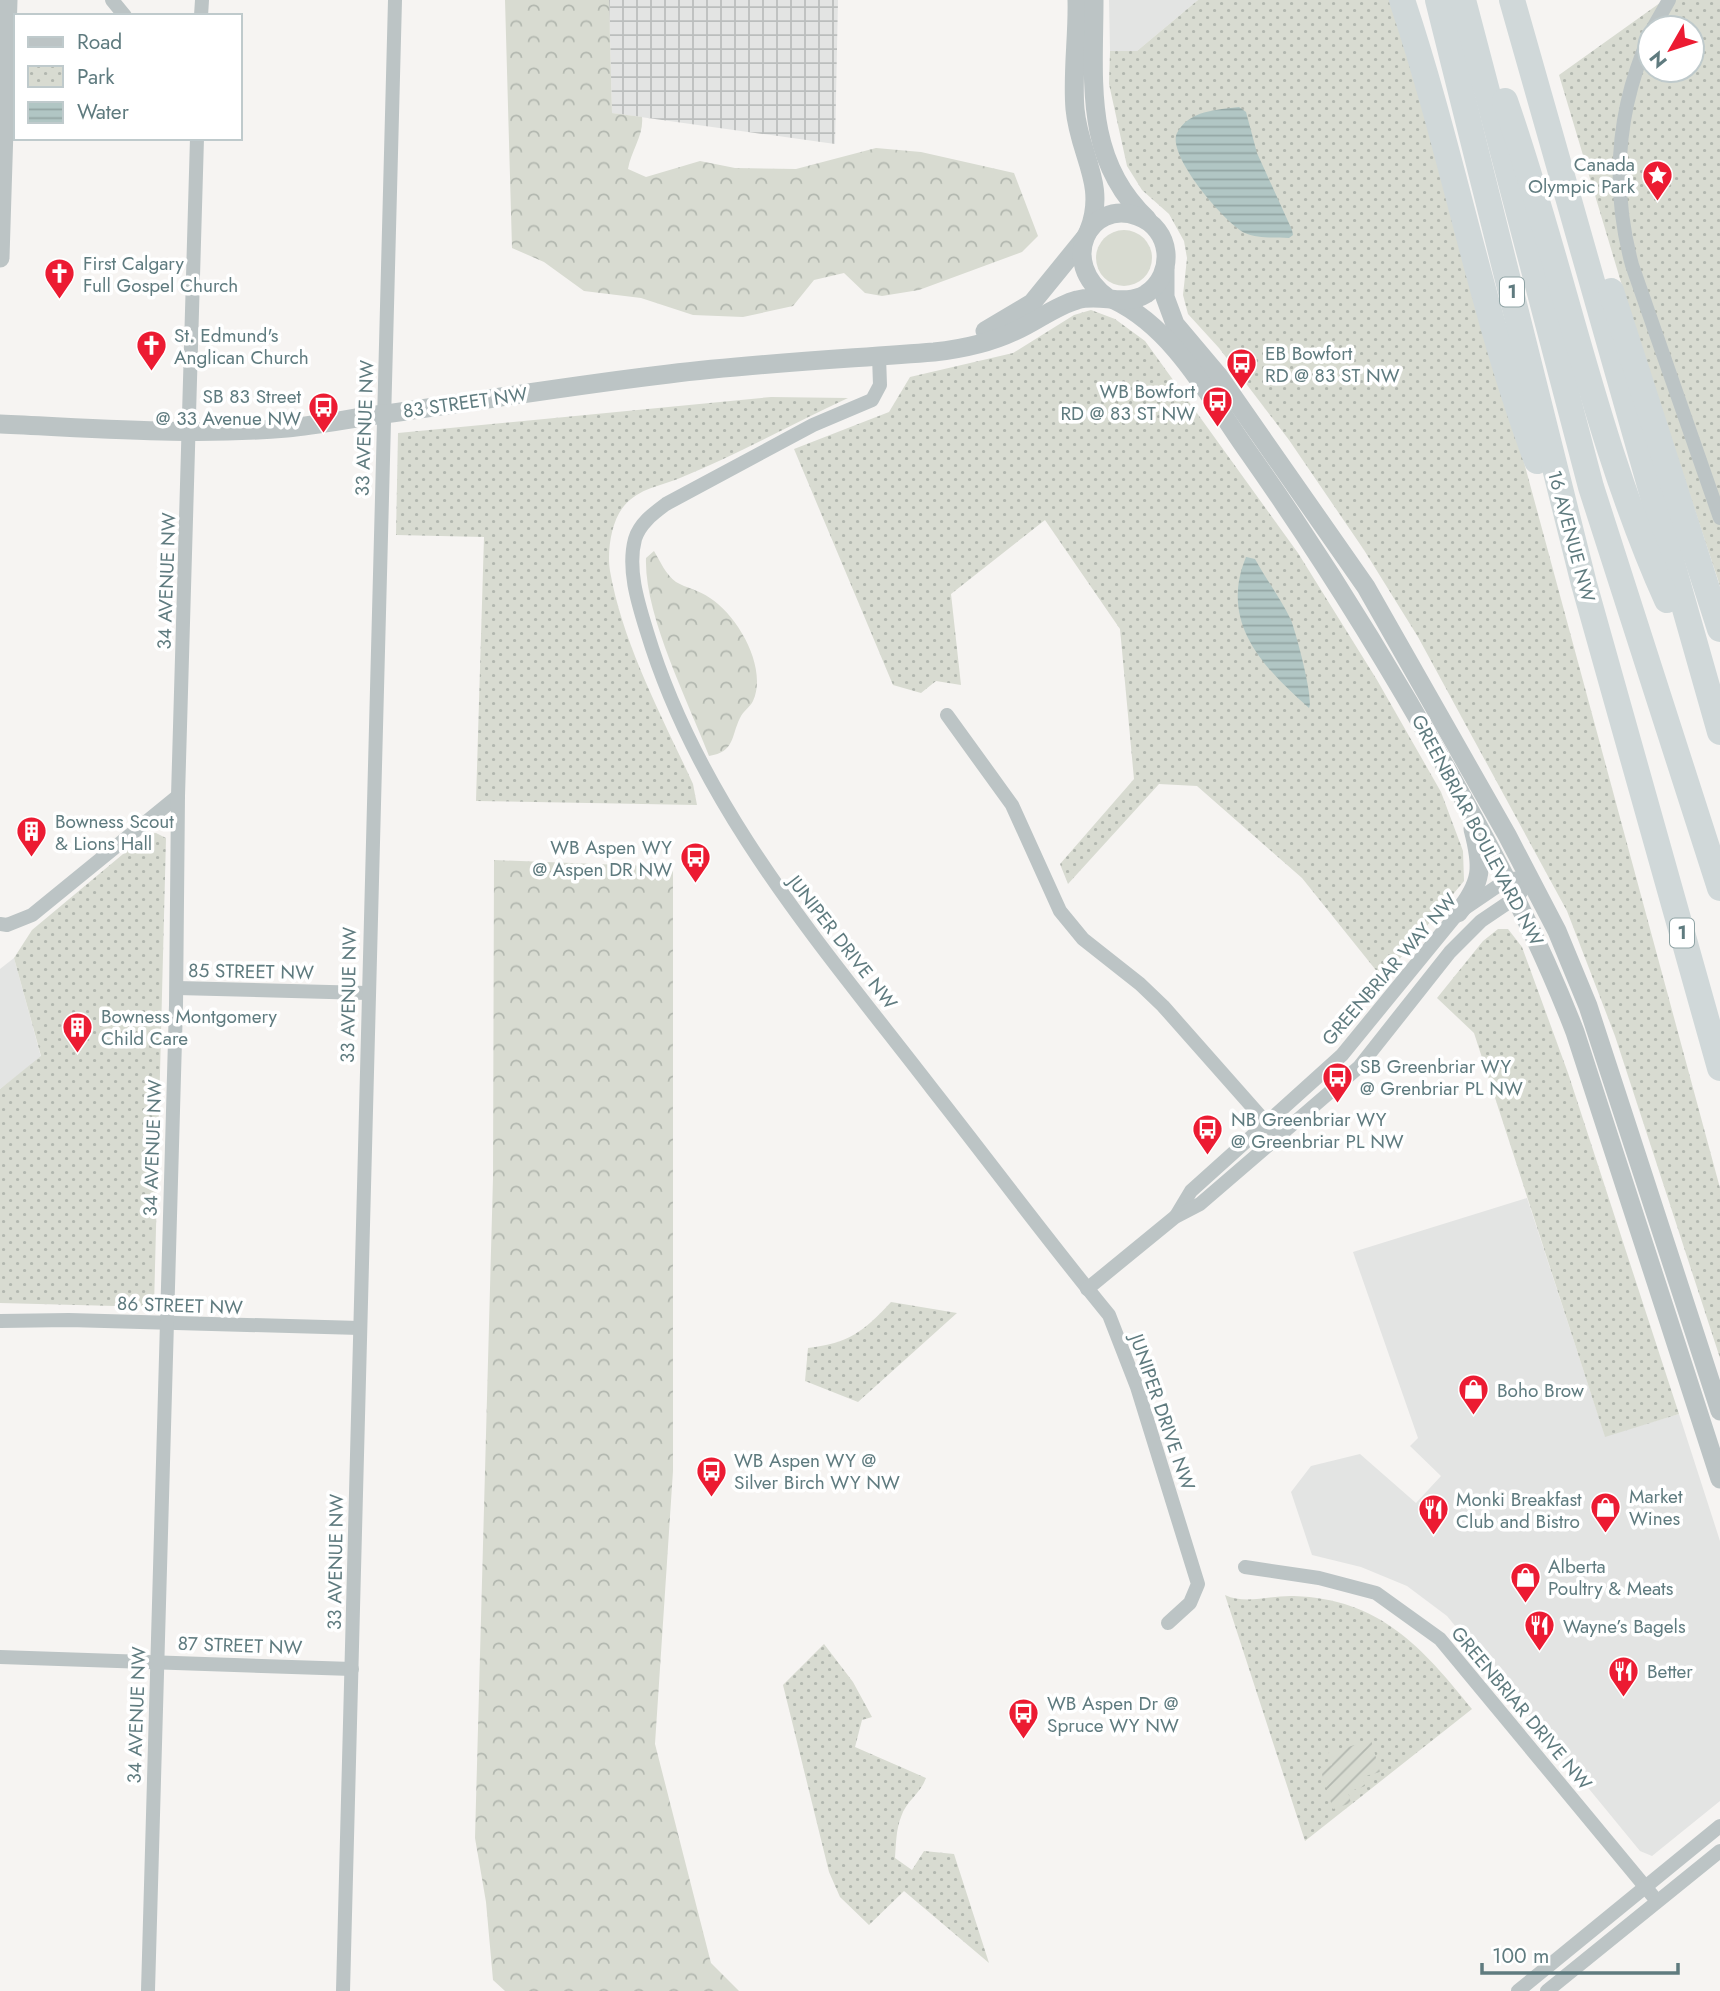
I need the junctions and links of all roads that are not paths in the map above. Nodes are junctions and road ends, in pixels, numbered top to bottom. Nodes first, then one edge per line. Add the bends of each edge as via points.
1 (8, 0) edge
2 (112, 0) edge
3 (395, 0) edge
4 (1077, 0) edge
5 (1094, 0) edge
6 (1402, 0) edge
7 (1437, 0) edge
8 (1463, 0) edge
9 (1470, 0) edge
10 (1513, 0) edge
11 (123, 14) edge
12 (1636, 69) edge
13 (197, 140) edge
14 (1150, 222) junction
15 (1087, 234) junction
16 (0, 258) edge
17 (1166, 267) junction
18 (1109, 298) junction
19 (929, 352) junction
20 (879, 356) junction
21 (384, 414) junction
22 (0, 424) edge
23 (191, 431) junction
24 (1718, 502) edge
25 (1720, 518) edge
26 (1584, 584) junction
27 (1720, 629) edge
28 (1704, 685) junction
29 (947, 715) dead end
30 (1720, 732) edge
31 (178, 796) junction
32 (1467, 804) junction
33 (1531, 878) junction
34 (1513, 887) junction
35 (1720, 888) edge
36 (1458, 913) junction
37 (0, 924) edge
38 (177, 988) junction
39 (367, 993) junction
40 (1720, 1068) edge
41 (1266, 1122) junction
42 (1278, 1136) junction
43 (1175, 1217) junction
44 (1087, 1289) junction
45 (0, 1321) edge
46 (166, 1325) junction
47 (360, 1328) junction
48 (1720, 1410) edge
49 (1720, 1479) edge
50 (1245, 1567) dead end
51 (1168, 1623) dead end
52 (0, 1657) edge
53 (157, 1661) junction
54 (352, 1669) junction
55 (1720, 1826) edge
56 (1720, 1851) edge
57 (1645, 1887) junction
58 (1657, 1901) junction
59 (148, 1991) edge
60 (343, 1991) edge
61 (1518, 1991) edge
62 (1547, 1991) edge

1 - 16 street
2 - 11 street
3 - 21 street, 33 AVENUE NW
4 - 15 street via 1075,111 1097,193 1096,214
5 - 14 street via 1097,133 1118,185
6 - 26 highway via 1514,398
7 - 26 highway, 16 AVENUE NW / 1
8 - 35 highway, 16 AVENUE NW / 1 via 1591,487
9 - 28 highway via 1518,137 1602,427 1649,561
10 - 27 highway
10 - 28 highway
12 - 24 street via 1621,135 1622,223 1632,265
13 - 23 street, 34 AVENUE NW
14 - 15 street via 1133,214 1114,215
14 - 17 street via 1165,244
15 - 18 street via 1081,255 1084,272 1093,287
15 - 19 street, 83 STREET NW via 1032,303 995,328
17 - 18 street via 1147,293
17 - 33 street, GREENBRIAR BOULEVARD NW via 1165,297 1175,324 1218,375 1366,587
18 - 19 street, 83 STREET NW via 1080,299 990,341
18 - 32 street, GREENBRIAR BOULEVARD NW via 1143,318 1167,341 1288,508 1355,609
19 - 20 street, 83 STREET NW
20 - 21 street, 83 STREET NW via 668,374
20 - 44 street, JUNIPER DRIVE NW via 880,386 872,400 813,425 666,503 646,520 632,555 639,607 653,653 703,771 777,888
21 - 23 street, 83 STREET NW via 287,428
21 - 39 street, 33 AVENUE NW
22 - 23 street, 83 STREET NW
23 - 31 street, 34 AVENUE NW
24 - 25 street
26 - 40 highway, 16 AVENUE NW / 1
28 - 30 highway
29 - 41 street via 1012,805 1060,911 1083,939 1163,1006
31 - 37 street via 33,915
31 - 38 street, 34 AVENUE NW
32 - 34 street, GREENBRIAR BOULEVARD NW
32 - 36 street via 1480,874 1474,893
33 - 34 street
33 - 48 street, GREENBRIAR BOULEVARD NW via 1588,1006
34 - 36 street, GREENBRIAR WAY NW
34 - 42 street, GREENBRIAR WAY NW via 1465,936 1359,1067
34 - 49 street, GREENBRIAR BOULEVARD NW via 1576,1032
36 - 41 street, GREENBRIAR WAY NW via 1342,1055
38 - 39 street, 85 STREET NW
38 - 46 street, 34 AVENUE NW
39 - 47 street, 33 AVENUE NW
41 - 42 street
41 - 43 street, GREENBRIAR WAY NW via 1191,1191
42 - 43 street, GREENBRIAR WAY NW via 1200,1204
43 - 44 street, GREENBRIAR WAY NW
44 - 51 street, JUNIPER DRIVE NW via 1109,1315 1137,1387 1198,1584 1190,1603
45 - 46 street, 86 STREET NW
46 - 47 street, 86 STREET NW
46 - 53 street, 34 AVENUE NW
47 - 54 street, 33 AVENUE NW
50 - 57 street, GREENBRIAR DRIVE NW via 1319,1577 1376,1593 1408,1613 1440,1639
52 - 53 street, 87 STREET NW
53 - 54 street, 87 STREET NW
53 - 59 street, 34 AVENUE NW
54 - 60 street, 33 AVENUE NW
55 - 57 street
56 - 58 street
57 - 58 street, GREENBRIAR DRIVE NW
57 - 61 street
58 - 62 street

